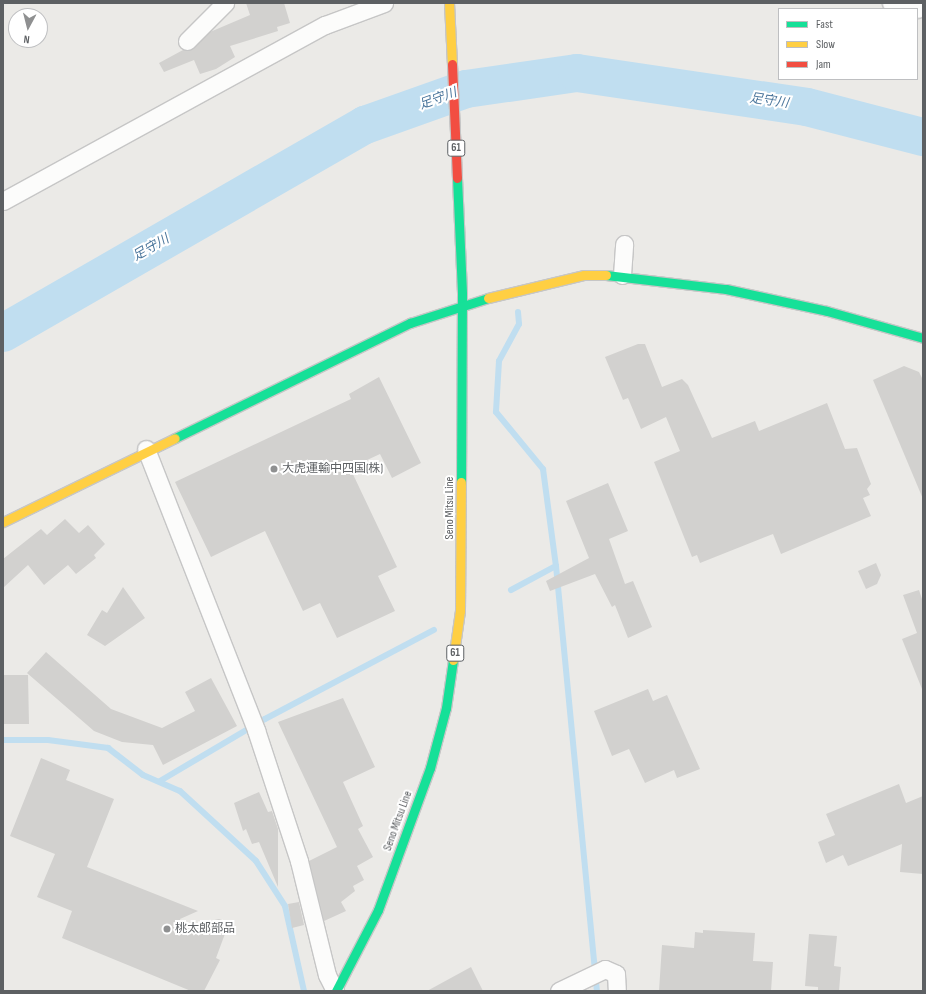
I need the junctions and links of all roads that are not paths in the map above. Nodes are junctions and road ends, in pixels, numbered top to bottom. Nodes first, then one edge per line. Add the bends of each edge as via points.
1 (225, 3) edge
2 (384, 3) edge
3 (449, 3) edge
4 (891, 3) edge
5 (913, 8) edge
6 (188, 40) dead end
7 (3, 201) edge
8 (624, 244) dead end
9 (622, 275) junction
10 (462, 307) junction
11 (923, 338) edge
12 (146, 450) junction
13 (3, 522) edge
14 (336, 991) edge
15 (558, 991) edge
16 (617, 991) edge

1 - 6 street
2 - 7 street via 325,25
3 - 10 main road, Seno Mitsu Line / 61
4 - 5 street
8 - 9 street
9 - 10 main road via 584,275
9 - 11 main road via 726,288 827,311
10 - 12 main road via 410,323
10 - 14 main road, Seno Mitsu Line / 61 via 460,611 446,708 430,768 378,910
12 - 13 main road
12 - 14 street via 254,725 299,861 327,975
15 - 16 street via 596,971 616,974

